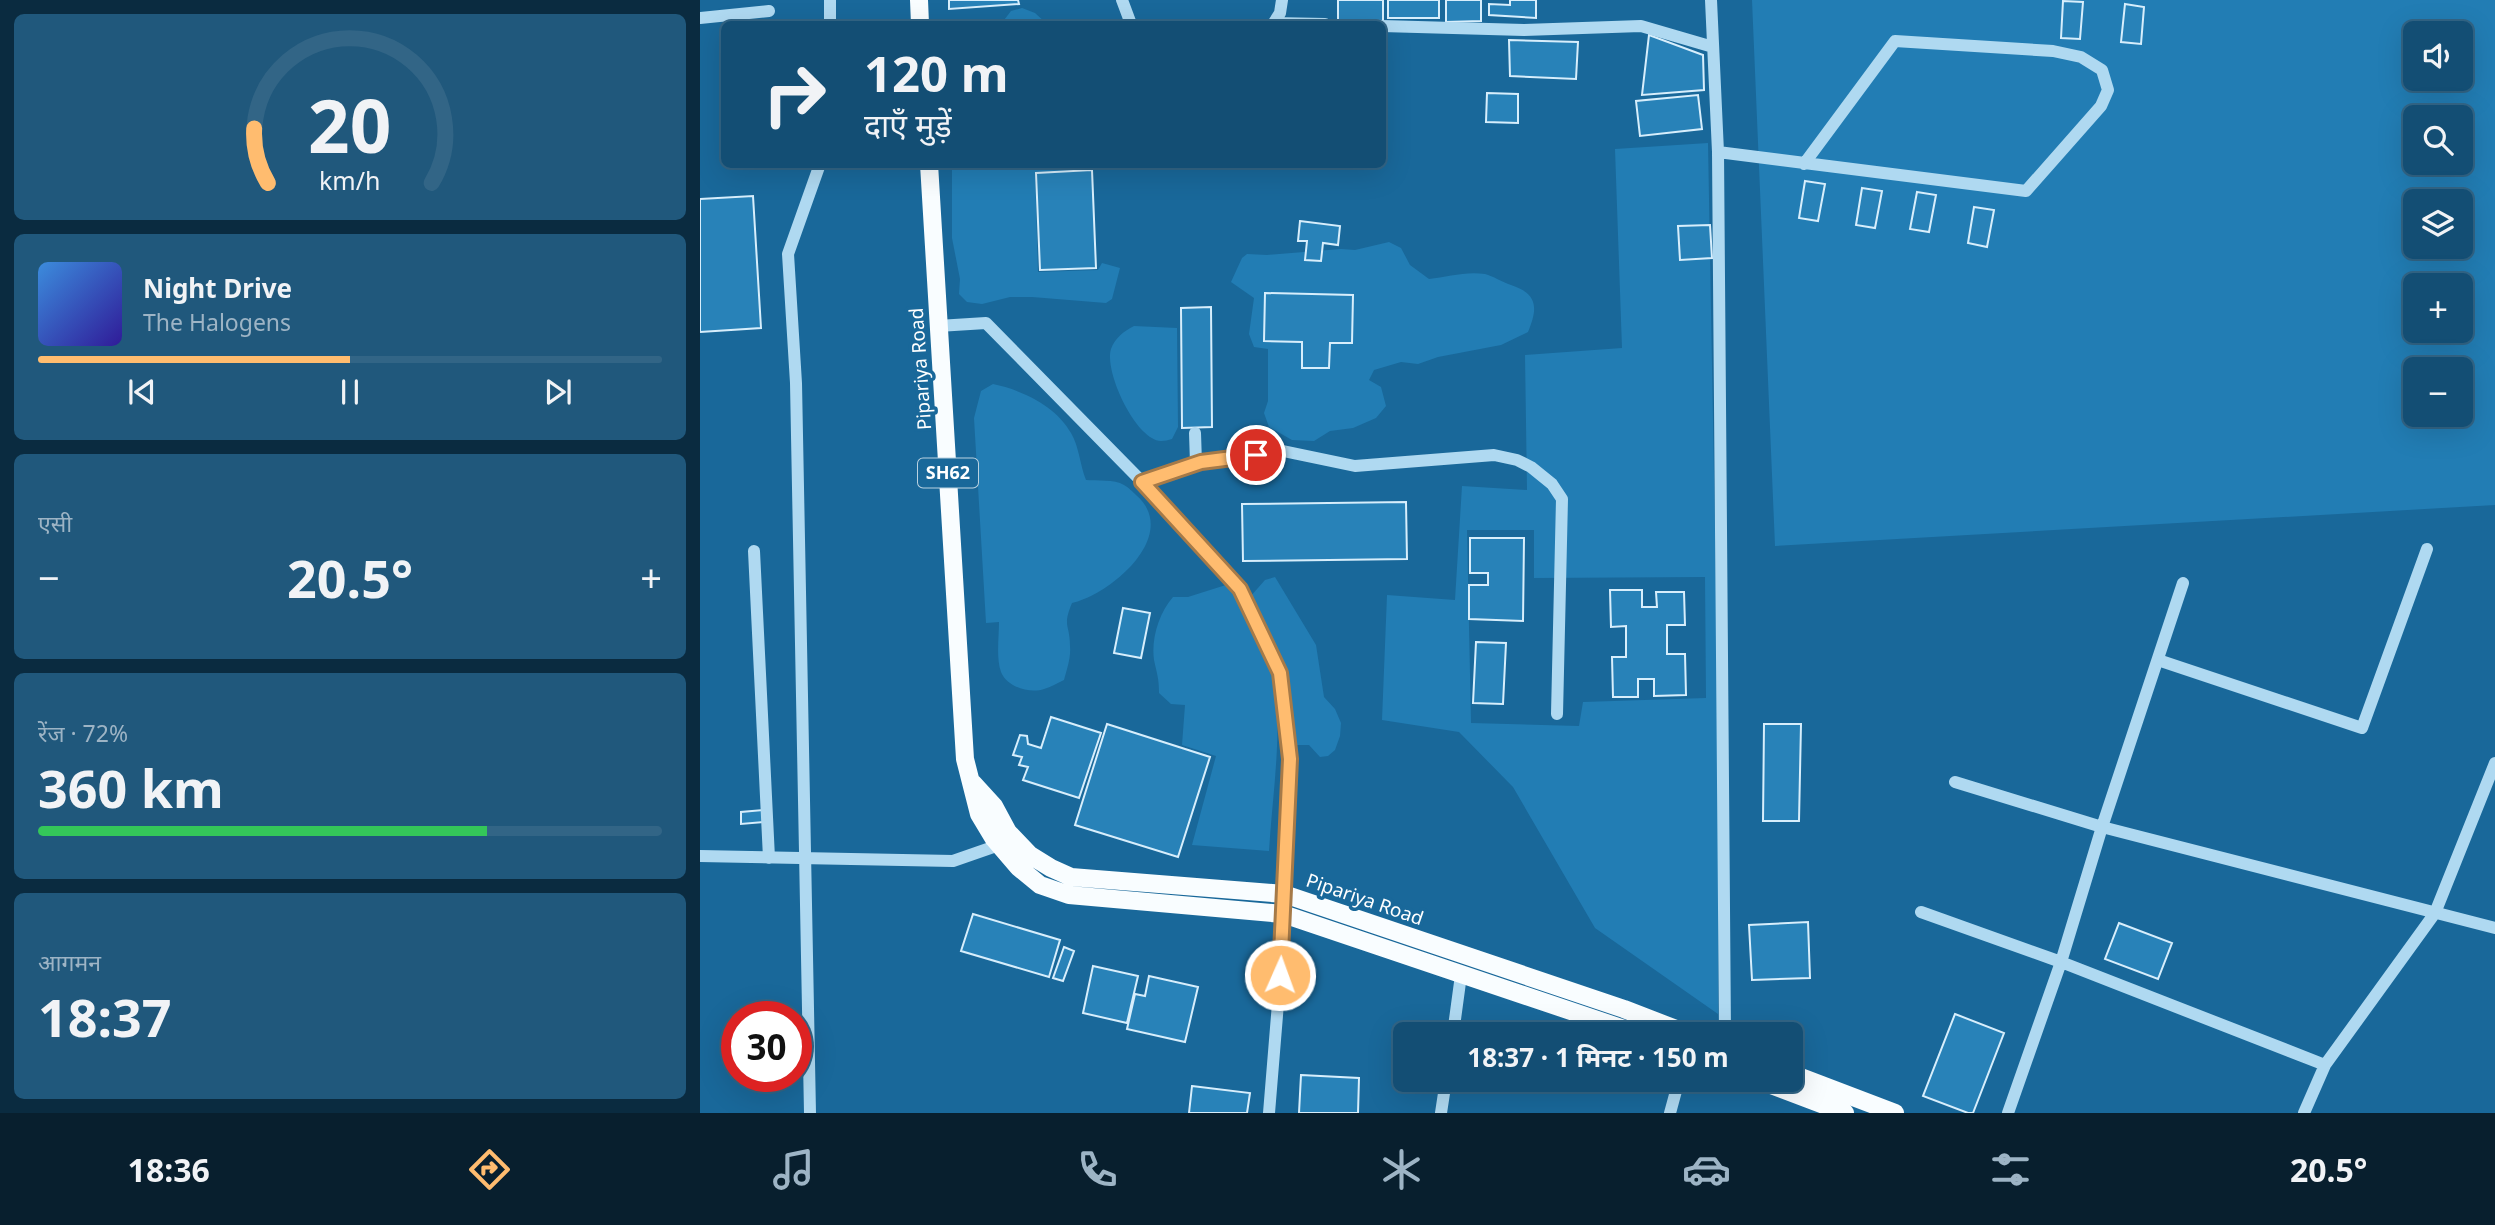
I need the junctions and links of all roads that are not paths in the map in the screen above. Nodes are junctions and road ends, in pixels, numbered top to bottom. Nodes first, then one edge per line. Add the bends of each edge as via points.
1 (830, 0) edge
2 (919, 0) edge
3 (1122, 0) edge
4 (1282, 0) edge
5 (1711, 0) edge
6 (769, 11) dead end
7 (700, 18) edge
8 (830, 21) edge
9 (920, 21) edge
10 (1130, 21) edge
11 (1275, 21) edge
12 (1386, 26) edge
13 (1713, 47) junction
14 (1718, 152) junction
15 (1804, 163) junction
16 (819, 168) edge
17 (929, 168) edge
18 (939, 326) junction
19 (1195, 433) dead end
20 (1196, 463) junction
21 (1142, 482) junction
22 (2427, 549) dead end
23 (754, 551) dead end
24 (2183, 583) dead end
25 (2158, 660) junction
26 (1557, 714) dead end
27 (2495, 763) edge
28 (971, 781) junction
29 (1955, 782) dead end
30 (2102, 827) junction
31 (999, 845) junction
32 (700, 856) edge
33 (769, 858) junction
34 (805, 858) junction
35 (1284, 894) junction
36 (1921, 912) dead end
37 (2435, 913) junction
38 (1283, 914) junction
39 (2495, 928) edge
40 (2061, 962) junction
41 (1461, 975) junction
42 (1454, 1022) edge
43 (1603, 1022) edge
44 (1658, 1022) edge
45 (1725, 1022) edge
46 (2325, 1065) junction
47 (1803, 1078) edge
48 (1444, 1092) edge
49 (1676, 1092) edge
50 (1790, 1092) edge
51 (810, 1113) edge
52 (1269, 1113) edge
53 (1441, 1113) edge
54 (1670, 1113) edge
55 (1845, 1113) edge
56 (1895, 1113) edge
57 (2008, 1113) edge
58 (2304, 1113) edge

1 - 8 street
2 - 9 main road
3 - 10 street
4 - 11 street
5 - 13 street
6 - 7 street
12 - 13 street via 1524,30 1641,26
13 - 14 street
14 - 15 street
14 - 45 street
15 - 15 street via 2026,191 2102,106 2108,90 2102,71 2081,57 2053,51 1895,41
16 - 34 street via 788,254 796,383
17 - 18 main road, Pipariya Road / SH62
18 - 21 street via 986,323
18 - 28 main road, Pipariya Road / SH62 via 965,759
19 - 20 street
20 - 21 street
20 - 26 street via 1283,451 1356,466 1494,455 1531,467 1562,499
21 - 35 street via 1240,589 1280,673 1290,759
22 - 25 street via 2362,728
23 - 33 street
24 - 25 street
25 - 30 street
27 - 37 street
28 - 31 main road, Pipariya Road / SH62 via 979,814
28 - 35 main road, Pipariya Road via 1030,855 1072,877
29 - 30 street
30 - 37 street
30 - 40 street
31 - 34 street via 953,861
31 - 38 main road, Pipariya Road / SH62 via 1040,885 1069,895
32 - 33 street
33 - 34 street
34 - 51 street
35 - 38 street
35 - 44 main road, Pipariya Road
36 - 40 street
37 - 39 street
37 - 46 street
38 - 41 main road, Pipariya Road / SH62
38 - 52 street
40 - 46 street
40 - 57 street
41 - 42 street
41 - 43 main road, Pipariya Road / SH62
46 - 58 street
47 - 56 main road
48 - 53 street
49 - 54 street
50 - 55 main road

